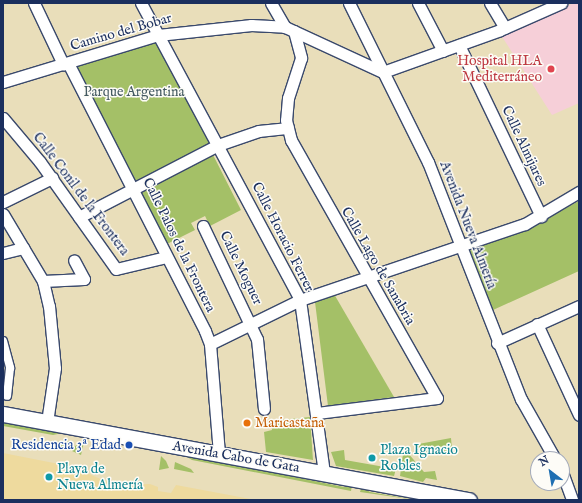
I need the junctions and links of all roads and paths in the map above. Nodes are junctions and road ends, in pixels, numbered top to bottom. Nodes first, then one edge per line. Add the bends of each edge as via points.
1 (34, 3) edge
2 (141, 3) edge
3 (271, 3) edge
4 (350, 3) edge
5 (418, 3) edge
6 (490, 3) edge
7 (561, 3) edge
8 (505, 28) junction
9 (289, 29) junction
10 (158, 35) junction
11 (459, 45) junction
12 (443, 51) junction
13 (65, 64) junction
14 (383, 72) junction
15 (3, 82) edge
16 (3, 118) edge
17 (288, 128) junction
18 (218, 145) junction
19 (52, 178) junction
20 (135, 189) junction
21 (579, 192) edge
22 (3, 202) edge
23 (3, 214) edge
24 (541, 216) junction
25 (80, 217) junction
26 (203, 226) dead end
27 (460, 247) junction
28 (23, 248) junction
29 (3, 253) edge
30 (166, 256) junction
31 (74, 260) dead end
32 (368, 276) junction
33 (43, 282) junction
34 (300, 300) junction
35 (579, 306) edge
36 (251, 323) junction
37 (537, 324) junction
38 (3, 341) edge
39 (497, 343) junction
40 (210, 344) junction
41 (7, 396) dead end
42 (264, 409) dead end
43 (317, 413) junction
44 (3, 414) edge
45 (579, 415) edge
46 (47, 422) junction
47 (551, 451) edge
48 (219, 454) junction
49 (324, 472) junction
50 (570, 485) joint
51 (579, 495) edge
52 (469, 500) edge
53 (572, 500) edge

1 - 13 street, Calle Palos de la Frontera
2 - 10 street, Calle Horacio Ferrer
3 - 9 street, Calle Lago de Sanabria
4 - 14 street, Avenida Nueva Almería
5 - 12 street
6 - 8 street
7 - 8 street
8 - 11 street
9 - 10 street, Camino del Bobar via 237,26
9 - 14 street, Camino del Bobar
9 - 17 street, Calle Lago de Sanabria via 301,58 288,98
10 - 13 street, Camino del Bobar
10 - 18 street, Calle Horacio Ferrer
11 - 12 street
11 - 24 street, Calle Almijares
12 - 14 street
13 - 15 street, Camino del Bobar
13 - 20 street, Calle Palos de la Frontera
14 - 27 street, Avenida Nueva Almería via 428,162
16 - 19 street, Calle Conil de la Frontera
17 - 18 street via 259,131
17 - 32 street, Calle Lago de Sanabria via 304,166
18 - 20 street
18 - 34 street, Calle Horacio Ferrer
19 - 22 street
19 - 25 street, Calle Conil de la Frontera
20 - 25 street
20 - 30 street, Calle Palos de la Frontera
21 - 24 street
23 - 28 street
24 - 27 street
25 - 30 street, Calle Conil de la Frontera via 116,269
26 - 36 street, Calle Moguer
27 - 32 street
27 - 39 street, Avenida Nueva Almería
28 - 29 street
28 - 33 street
30 - 40 street, Calle Palos de la Frontera
31 - 33 street via 84,279
32 - 34 street
32 - 43 street, Calle Lago de Sanabria via 437,398
33 - 46 street via 55,368
34 - 36 street
34 - 43 street, Calle Horacio Ferrer
35 - 37 street
36 - 40 street
36 - 42 street, Calle Moguer via 257,339
37 - 39 street
37 - 45 street
38 - 41 street via 10,368
39 - 47 street, Avenida Nueva Almería via 521,398
40 - 48 street, Calle Palos de la Frontera
43 - 49 street, Calle Horacio Ferrer
44 - 46 main road, Avenida Cabo de Gata
46 - 48 main road, Avenida Cabo de Gata
48 - 49 main road, Avenida Cabo de Gata
49 - 52 main road, Avenida Cabo de Gata
50 - 51 street
50 - 53 street

